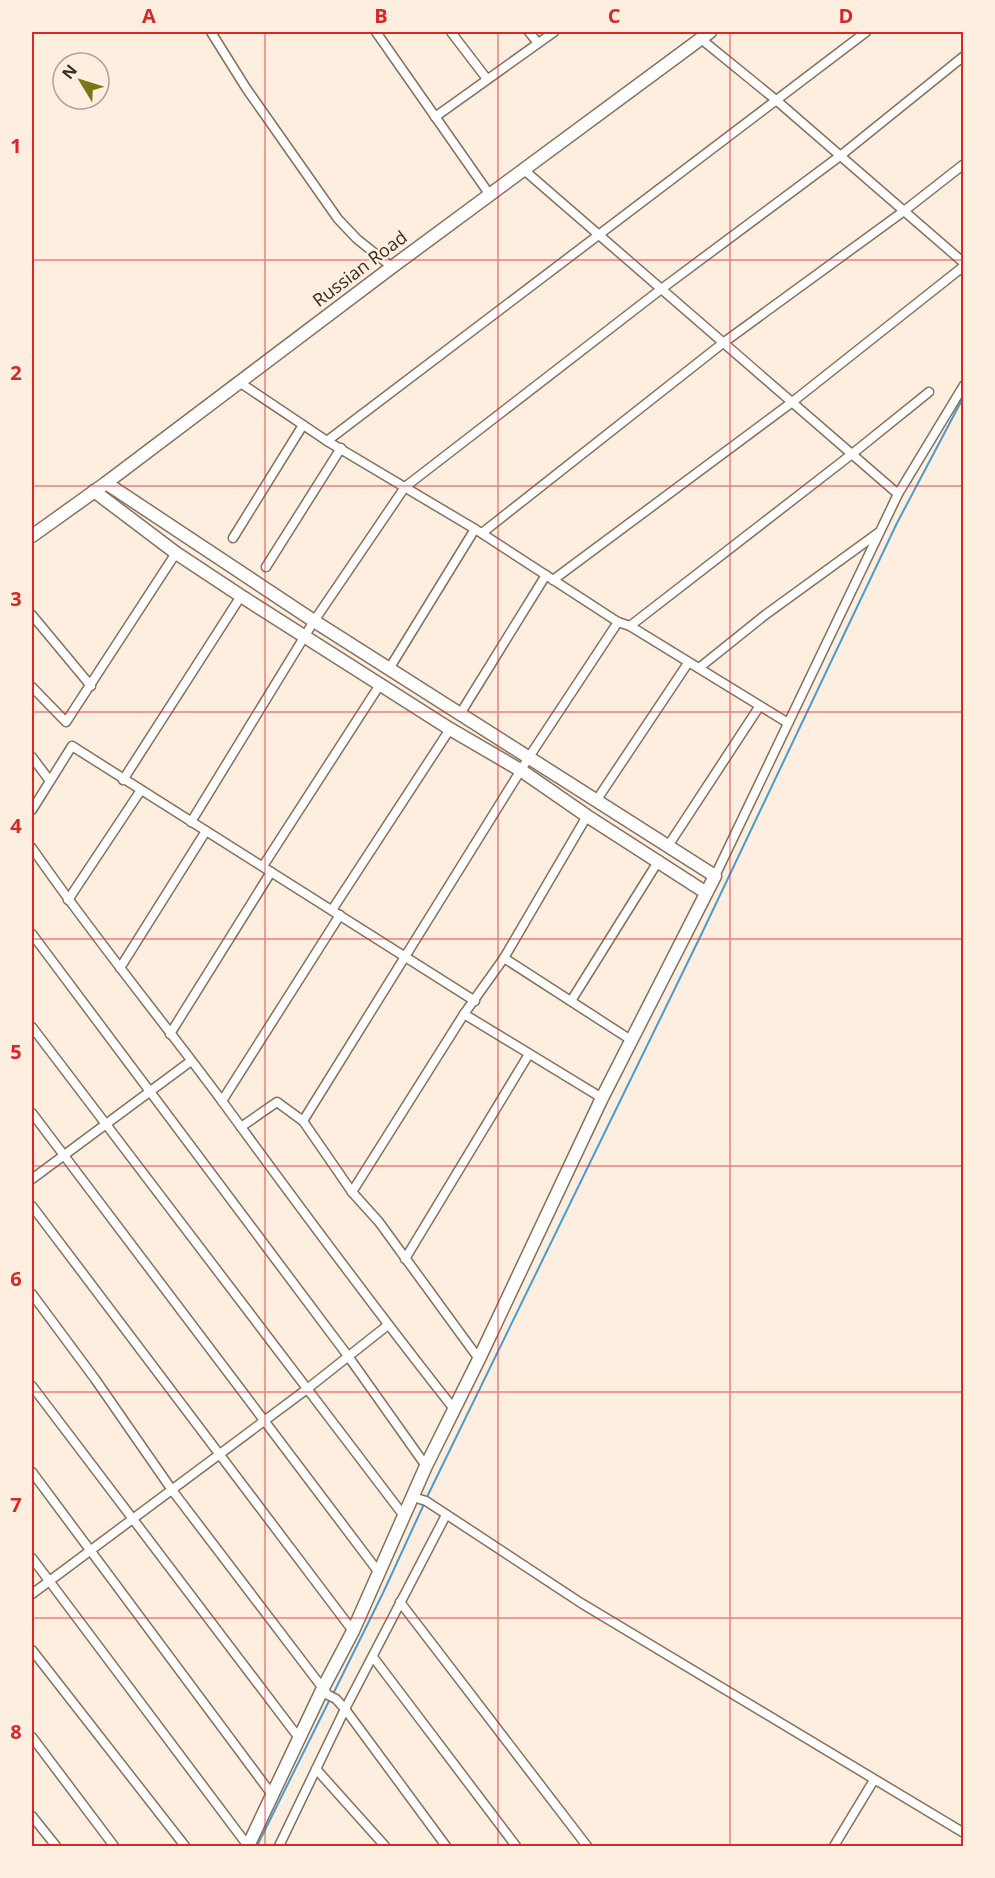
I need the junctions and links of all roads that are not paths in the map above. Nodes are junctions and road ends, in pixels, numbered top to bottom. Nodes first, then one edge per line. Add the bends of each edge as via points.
1 (211, 32) edge
2 (375, 32) edge
3 (451, 32) edge
4 (529, 32) edge
5 (554, 32) edge
6 (866, 32) edge
7 (706, 35) edge
8 (538, 43) junction
9 (963, 56) edge
10 (487, 79) junction
11 (776, 100) junction
12 (435, 117) junction
13 (840, 156) junction
14 (963, 164) edge
15 (524, 170) junction
16 (490, 195) junction
17 (904, 211) junction
18 (598, 234) junction
19 (963, 264) edge
20 (392, 267) junction
21 (660, 290) junction
22 (723, 344) junction
23 (239, 382) junction
24 (963, 386) edge
25 (929, 392) dead end
26 (791, 403) junction
27 (303, 425) junction
28 (327, 441) junction
29 (342, 448) junction
30 (852, 454) junction
31 (106, 483) junction
32 (405, 487) junction
33 (94, 491) junction
34 (898, 494) junction
35 (479, 531) junction
36 (880, 531) junction
37 (32, 536) edge
38 (232, 538) dead end
39 (176, 553) junction
40 (266, 567) dead end
41 (549, 578) junction
42 (241, 596) junction
43 (32, 615) edge
44 (314, 621) junction
45 (618, 622) junction
46 (630, 626) junction
47 (306, 636) junction
48 (688, 663) junction
49 (699, 668) junction
50 (389, 669) junction
51 (381, 683) junction
52 (91, 686) junction
53 (32, 687) edge
54 (759, 707) junction
55 (460, 714) junction
56 (788, 723) junction
57 (450, 729) junction
58 (32, 757) edge
59 (530, 757) junction
60 (522, 771) junction
61 (123, 780) junction
62 (51, 781) junction
63 (141, 790) junction
64 (597, 801) junction
65 (32, 810) edge
66 (587, 816) junction
67 (191, 822) junction
68 (206, 831) junction
69 (668, 846) junction
70 (32, 848) edge
71 (659, 860) junction
72 (263, 866) junction
73 (271, 872) junction
74 (715, 876) junction
75 (705, 892) junction
76 (68, 900) junction
77 (336, 913) junction
78 (32, 934) edge
79 (406, 957) junction
80 (504, 958) junction
81 (120, 968) junction
82 (475, 1001) junction
83 (571, 1001) junction
84 (464, 1014) junction
85 (32, 1027) edge
86 (170, 1034) junction
87 (631, 1040) junction
88 (529, 1054) junction
89 (191, 1061) junction
90 (151, 1092) junction
91 (602, 1098) junction
92 (222, 1101) junction
93 (32, 1113) edge
94 (303, 1121) junction
95 (106, 1125) junction
96 (241, 1127) junction
97 (63, 1156) junction
98 (32, 1179) edge
99 (352, 1192) junction
100 (32, 1206) edge
101 (405, 1259) junction
102 (32, 1294) edge
103 (388, 1325) junction
104 (348, 1356) junction
105 (479, 1359) junction
106 (32, 1386) edge
107 (307, 1389) junction
108 (454, 1409) junction
109 (264, 1421) junction
110 (220, 1454) junction
111 (426, 1466) junction
112 (32, 1472) edge
113 (172, 1490) junction
114 (416, 1497) junction
115 (444, 1513) junction
116 (404, 1516) junction
117 (132, 1519) junction
118 (90, 1551) junction
119 (32, 1558) edge
120 (380, 1574) junction
121 (49, 1580) junction
122 (32, 1594) edge
123 (400, 1602) junction
124 (353, 1631) junction
125 (32, 1650) edge
126 (373, 1657) junction
127 (329, 1694) junction
128 (345, 1709) junction
129 (32, 1737) edge
130 (299, 1738) junction
131 (316, 1769) junction
132 (874, 1780) junction
133 (273, 1796) junction
134 (32, 1816) edge
135 (963, 1833) edge
136 (56, 1846) edge
137 (114, 1846) edge
138 (185, 1846) edge
139 (248, 1846) edge
140 (279, 1846) edge
141 (385, 1846) edge
142 (446, 1846) edge
143 (516, 1846) edge
144 (587, 1846) edge
145 (834, 1846) edge

1 - 20 street via 338,219
2 - 12 street
3 - 10 street
4 - 8 street
5 - 8 street
6 - 11 street
7 - 11 street
7 - 15 street, Russian Road
8 - 10 street
9 - 13 street
10 - 12 street
11 - 13 street
11 - 18 street
12 - 16 street
13 - 17 street
13 - 21 street
14 - 17 street
15 - 16 street, Russian Road
15 - 18 street
16 - 20 street, Russian Road
17 - 19 street
17 - 22 street
18 - 21 street
18 - 28 street
19 - 26 street
20 - 23 street, Russian Road
21 - 22 street
21 - 32 street
22 - 26 street
22 - 35 street
23 - 27 street
23 - 31 street, Russian Road
24 - 34 street
25 - 30 street
26 - 30 street
26 - 41 street
27 - 28 street
27 - 38 street
28 - 29 street
29 - 32 street
29 - 40 street
30 - 34 street
30 - 46 street
31 - 33 street, Russian Road
31 - 44 street
32 - 35 street
32 - 44 street
33 - 37 street, Russian Road
33 - 39 street
34 - 36 street
35 - 41 street
35 - 50 street
36 - 49 street
36 - 56 street
39 - 42 street
39 - 52 street
41 - 45 street
41 - 55 street
42 - 47 street
42 - 61 street
43 - 52 street
44 - 47 street
44 - 50 street
45 - 46 street
45 - 59 street
46 - 48 street
47 - 51 street
47 - 67 street
48 - 49 street
48 - 64 street
49 - 54 street
50 - 55 street
51 - 57 street
51 - 72 street
52 - 53 street via 66,722
54 - 56 street
54 - 69 street
55 - 59 street
56 - 74 street
57 - 60 street
57 - 77 street
58 - 62 street
59 - 60 street
59 - 64 street
60 - 66 street
60 - 79 street
61 - 62 street via 72,746
61 - 63 street
62 - 65 street
63 - 67 street
63 - 76 street
64 - 69 street
66 - 71 street
66 - 80 street
67 - 68 street
68 - 72 street
68 - 81 street
69 - 74 street
70 - 76 street
71 - 75 street
71 - 83 street
72 - 73 street
73 - 77 street
73 - 86 street
74 - 75 street
75 - 87 street
76 - 81 street
77 - 79 street
77 - 92 street
78 - 90 street
79 - 82 street
79 - 94 street
80 - 82 street
80 - 83 street
81 - 86 street
82 - 84 street
83 - 87 street
84 - 88 street
84 - 99 street
85 - 95 street
86 - 89 street
87 - 91 street
88 - 91 street
88 - 101 street
89 - 90 street
89 - 92 street
90 - 95 street
90 - 104 street
91 - 105 street
92 - 96 street
93 - 97 street
94 - 96 street via 277,1102
94 - 99 street
95 - 97 street
95 - 107 street
96 - 103 street
97 - 98 street
97 - 109 street
99 - 101 street
100 - 110 street
101 - 105 street
102 - 113 street
103 - 104 street
103 - 108 street
104 - 107 street
104 - 111 street
105 - 108 street
106 - 117 street
107 - 109 street
107 - 116 street
108 - 111 street
109 - 110 street
109 - 120 street
110 - 113 street
110 - 124 street
111 - 114 street
112 - 118 street
113 - 117 street
113 - 127 street
114 - 115 street
114 - 116 street
115 - 123 street
115 - 132 street via 581,1603
116 - 120 street
117 - 118 street
117 - 130 street
118 - 121 street
118 - 133 street
119 - 121 street
120 - 124 street
121 - 122 street
121 - 139 street
123 - 126 street
123 - 144 street
124 - 127 street
125 - 138 street
126 - 128 street
126 - 143 street
127 - 128 street
127 - 130 street
128 - 131 street
128 - 142 street
129 - 137 street
130 - 133 street
131 - 140 street
131 - 141 street
132 - 135 street
132 - 145 street
133 - 139 street
134 - 136 street

